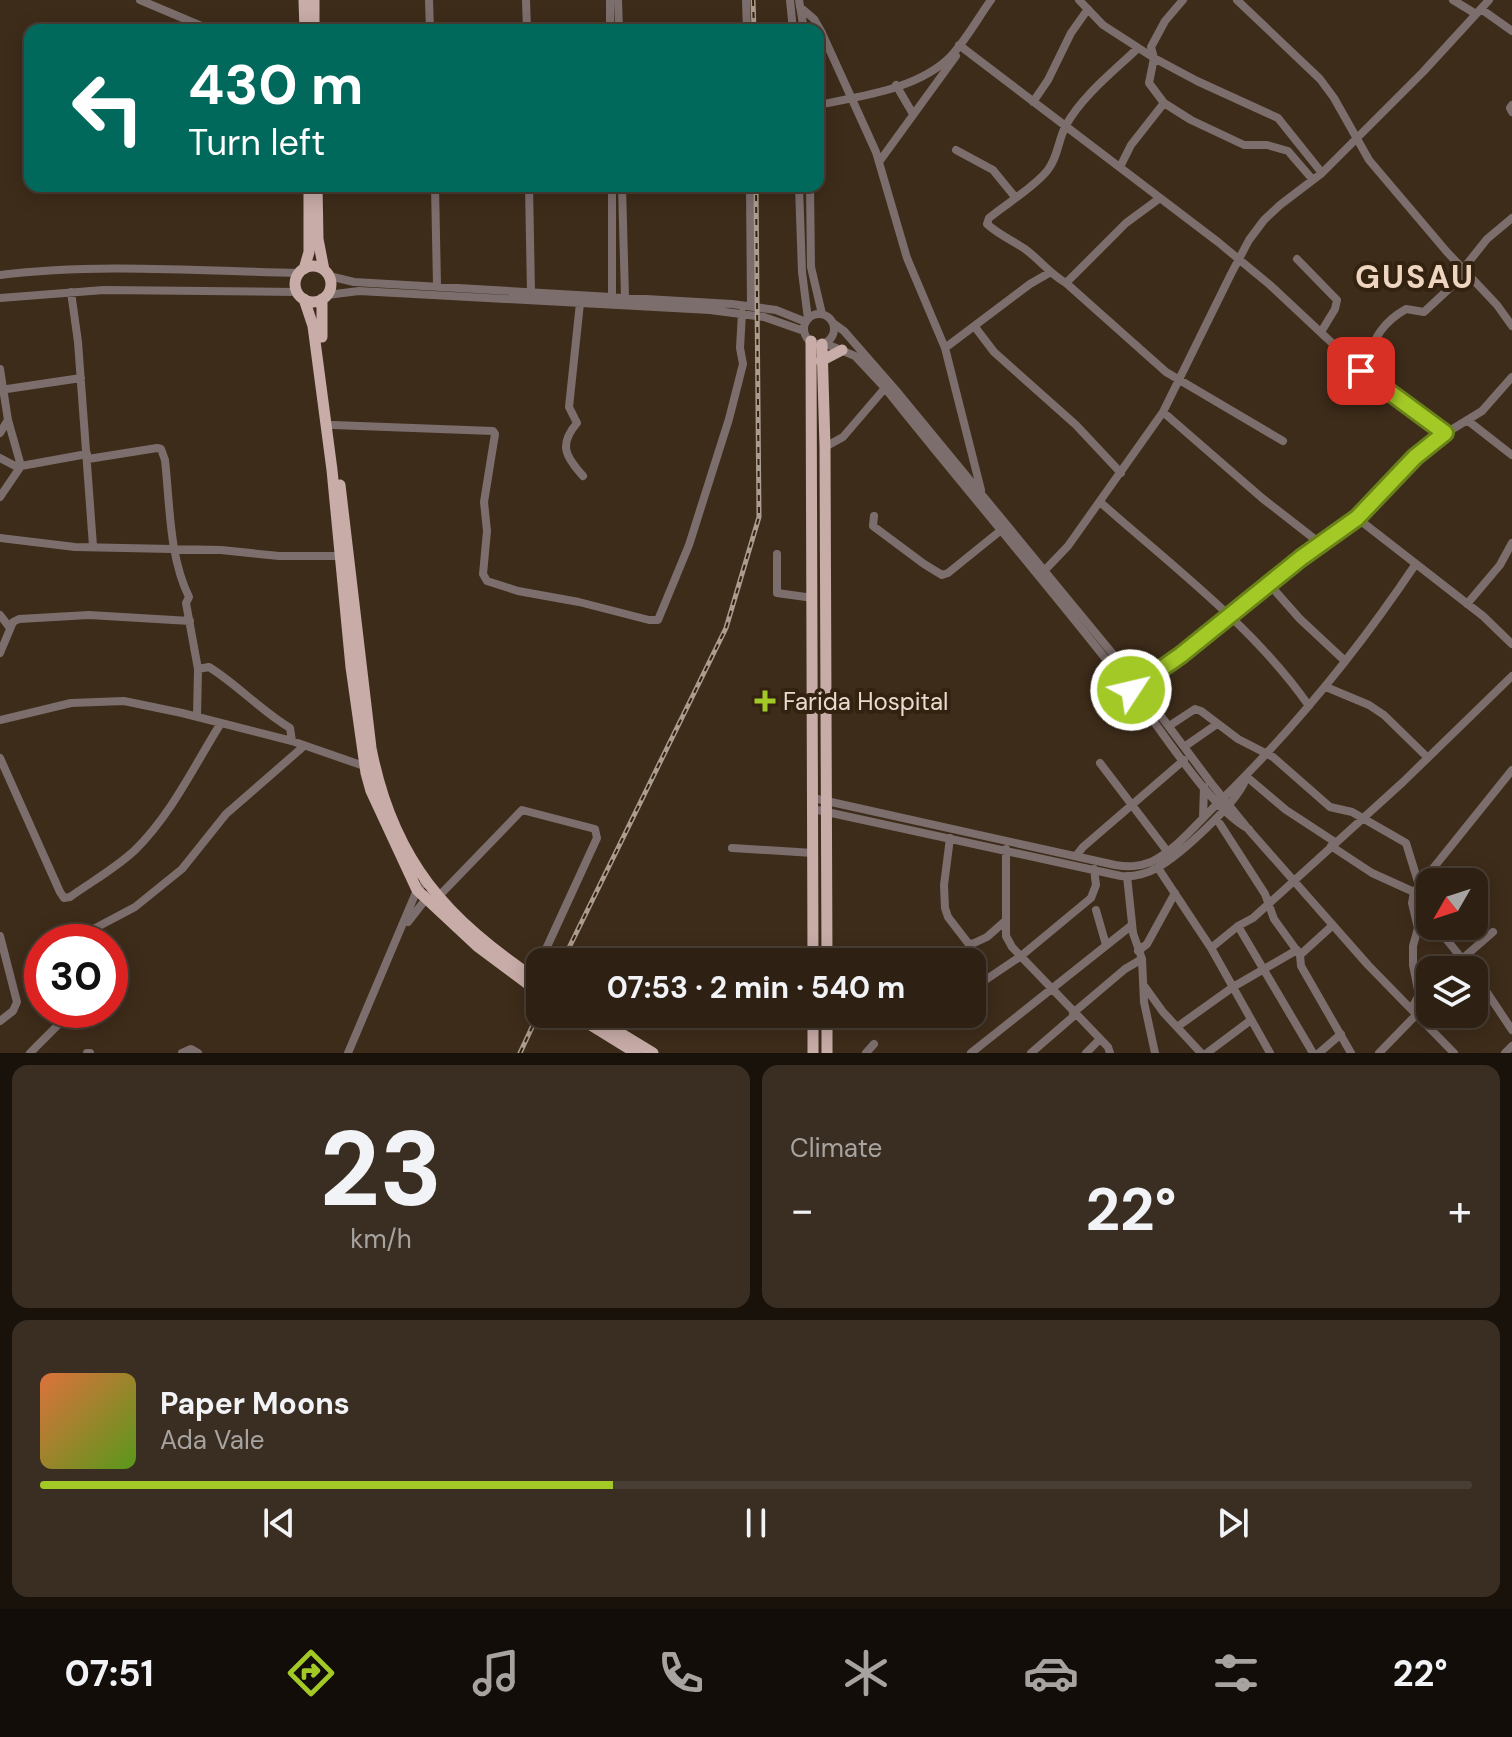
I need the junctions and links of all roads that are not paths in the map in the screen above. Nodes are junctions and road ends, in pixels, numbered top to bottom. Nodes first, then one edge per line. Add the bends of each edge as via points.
1 (140, 0) edge
2 (304, 0) edge
3 (314, 0) edge
4 (429, 0) edge
5 (526, 0) edge
6 (610, 0) edge
7 (618, 0) edge
8 (746, 0) edge
9 (790, 0) edge
10 (991, 0) edge
11 (1079, 0) edge
12 (1183, 0) edge
13 (1237, 0) edge
14 (1453, 0) edge
15 (1489, 0) edge
16 (800, 4) edge
17 (1088, 9) junction
18 (1478, 12) junction
19 (197, 24) edge
20 (305, 24) edge
21 (314, 24) edge
22 (430, 24) edge
23 (527, 24) edge
24 (610, 24) edge
25 (619, 24) edge
26 (747, 24) edge
27 (792, 24) edge
28 (803, 24) edge
29 (817, 24) edge
30 (1512, 31) edge
31 (824, 37) edge
32 (961, 46) junction
33 (1138, 48) junction
34 (1154, 58) junction
35 (896, 85) junction
36 (853, 98) junction
37 (1033, 102) junction
38 (1164, 103) junction
39 (824, 104) edge
40 (1512, 105) edge
41 (1512, 112) edge
42 (913, 114) junction
43 (1066, 126) junction
44 (1357, 140) junction
45 (956, 150) dead end
46 (879, 162) junction
47 (1120, 167) junction
48 (1322, 173) junction
49 (1313, 180) junction
50 (309, 192) edge
51 (317, 192) edge
52 (435, 192) edge
53 (529, 192) edge
54 (612, 192) edge
55 (622, 192) edge
56 (750, 192) edge
57 (799, 192) edge
58 (810, 192) edge
59 (1015, 197) junction
60 (1160, 198) junction
61 (1512, 218) edge
62 (1239, 259) junction
63 (1297, 259) dead end
64 (301, 271) junction
65 (1465, 271) junction
66 (327, 273) junction
67 (1049, 273) junction
68 (0, 275) edge
69 (1066, 283) junction
70 (437, 285) junction
71 (71, 292) junction
72 (531, 292) junction
73 (301, 296) junction
74 (612, 296) junction
75 (324, 297) junction
76 (625, 297) junction
77 (0, 298) edge
78 (580, 303) junction
79 (751, 306) junction
80 (742, 313) junction
81 (822, 314) junction
82 (833, 323) junction
83 (1512, 326) edge
84 (975, 327) junction
85 (1321, 332) junction
86 (813, 333) junction
87 (945, 348) junction
88 (842, 350) junction
89 (821, 361) junction
90 (0, 369) edge
91 (1361, 371) junction
92 (1512, 377) edge
93 (81, 378) junction
94 (1180, 380) junction
95 (885, 388) junction
96 (2, 390) edge
97 (1163, 412) junction
98 (8, 420) junction
99 (1467, 420) junction
100 (333, 425) junction
101 (0, 433) edge
102 (1445, 433) junction
103 (1283, 441) dead end
104 (825, 447) junction
105 (1512, 455) edge
106 (87, 457) junction
107 (0, 458) edge
108 (20, 467) junction
109 (1121, 473) junction
110 (583, 476) dead end
111 (982, 493) junction
112 (0, 497) edge
113 (1100, 502) junction
114 (874, 516) dead end
115 (1357, 518) junction
116 (1000, 531) junction
117 (0, 538) edge
118 (1512, 543) edge
119 (1321, 544) junction
120 (93, 546) junction
121 (174, 549) junction
122 (777, 554) dead end
123 (340, 556) junction
124 (1415, 565) junction
125 (1044, 571) junction
126 (1269, 584) junction
127 (813, 598) junction
128 (1467, 604) junction
129 (0, 615) edge
130 (1230, 617) junction
131 (190, 621) junction
132 (10, 628) junction
133 (1512, 644) edge
134 (0, 653) edge
135 (1345, 661) junction
136 (356, 667) junction
137 (198, 669) junction
138 (1512, 676) edge
139 (1326, 687) junction
140 (359, 688) junction
141 (1134, 688) junction
142 (1309, 706) junction
143 (197, 717) junction
144 (0, 720) edge
145 (221, 723) junction
146 (1217, 724) junction
147 (1169, 726) junction
148 (292, 741) junction
149 (304, 746) junction
150 (1184, 747) junction
151 (1264, 754) junction
152 (1427, 757) junction
153 (0, 758) edge
154 (1184, 760) junction
155 (1100, 763) dead end
156 (364, 766) junction
157 (1512, 770) edge
158 (1247, 777) junction
159 (1503, 782) junction
160 (1207, 785) junction
161 (1512, 788) edge
162 (1238, 789) junction
163 (813, 803) junction
164 (1224, 804) junction
165 (826, 805) junction
166 (1131, 805) junction
167 (1362, 818) junction
168 (1239, 821) junction
169 (1206, 822) junction
170 (1220, 824) junction
171 (950, 838) junction
172 (1333, 844) junction
173 (732, 848) dead end
174 (1006, 849) junction
175 (1167, 851) junction
176 (813, 853) junction
177 (1076, 856) junction
178 (1158, 868) junction
179 (1433, 868) edge
180 (1094, 869) junction
181 (1127, 876) junction
182 (1294, 880) junction
183 (1416, 889) junction
184 (428, 892) junction
185 (1175, 893) junction
186 (1268, 903) junction
187 (1096, 910) dead end
188 (821, 915) junction
189 (1416, 916) edge
190 (1004, 922) junction
191 (103, 924) edge
192 (1132, 925) junction
193 (1333, 925) junction
194 (1238, 926) junction
195 (1416, 932) edge
196 (1493, 932) dead end
197 (0, 936) edge
198 (1447, 940) edge
199 (1106, 945) junction
200 (546, 948) edge
201 (815, 948) edge
202 (825, 948) edge
203 (1211, 948) junction
204 (1298, 953) junction
205 (1140, 955) junction
206 (1021, 956) junction
207 (1460, 956) edge
208 (1465, 956) edge
209 (1263, 968) junction
210 (526, 972) edge
211 (986, 980) edge
212 (526, 983) edge
213 (1145, 987) junction
214 (1233, 987) junction
215 (1052, 988) junction
216 (1488, 994) edge
217 (1414, 1011) junction
218 (1074, 1014) junction
219 (1251, 1020) junction
220 (0, 1021) edge
221 (1177, 1027) junction
222 (55, 1028) edge
223 (596, 1028) edge
224 (612, 1028) edge
225 (813, 1028) edge
226 (827, 1028) edge
227 (1512, 1030) edge
228 (1341, 1034) junction
229 (1100, 1039) junction
230 (874, 1044) dead end
231 (1512, 1046) edge
232 (1267, 1052) edge
233 (1383, 1052) edge
234 (30, 1053) edge
235 (182, 1053) edge
236 (198, 1053) edge
237 (348, 1053) edge
238 (636, 1053) edge
239 (653, 1053) edge
240 (813, 1053) edge
241 (827, 1053) edge
242 (866, 1053) edge
243 (971, 1053) edge
244 (1031, 1053) edge
245 (1086, 1053) edge
246 (1110, 1053) edge
247 (1155, 1053) edge
248 (1201, 1053) edge
249 (1207, 1053) edge
250 (1313, 1053) edge
251 (1319, 1053) edge
252 (1351, 1053) edge
253 (1454, 1053) edge
254 (1505, 1053) edge

1 - 19 street
2 - 20 main road
3 - 21 main road
4 - 22 street
5 - 23 street
6 - 24 street
7 - 25 street
8 - 26 street
9 - 27 street
10 - 32 street
11 - 17 street
12 - 34 street via 1155,37
13 - 44 street via 1320,79
14 - 18 street
15 - 18 street
16 - 28 street
16 - 29 street
17 - 33 street
17 - 37 street
18 - 30 street
18 - 44 street
31 - 36 street
32 - 35 street via 932,70
32 - 37 street
32 - 42 street
33 - 34 street
33 - 43 street via 1089,94
34 - 38 street via 1149,83
34 - 48 street via 1278,118
35 - 36 street
35 - 42 street
36 - 39 street
36 - 46 street
37 - 43 street
38 - 47 street
38 - 49 street via 1244,145 1288,151
40 - 41 street
42 - 46 street
43 - 47 street
43 - 59 street via 1046,172
44 - 48 street
44 - 65 street
45 - 59 street via 993,170
46 - 87 street via 907,258
47 - 60 street
48 - 49 street
49 - 62 street via 1264,220
50 - 64 main road via 309,252
51 - 66 main road via 318,239
52 - 70 street
53 - 72 street
54 - 74 street
55 - 76 street
56 - 79 street
57 - 86 street via 803,295
58 - 81 street via 811,267
59 - 67 street via 987,224
60 - 62 street
60 - 69 street via 1126,223
61 - 65 street via 1487,239
62 - 85 street
62 - 94 street
63 - 85 street via 1337,300
64 - 66 main road via 314,266
64 - 68 street
64 - 73 main road via 295,286
65 - 83 street
65 - 91 street via 1424,312 1406,309 1388,319
66 - 70 street via 354,282
66 - 75 main road via 331,288
67 - 69 street
67 - 84 street
69 - 94 street
70 - 72 street
71 - 73 street via 214,290
71 - 77 street
71 - 93 street
72 - 74 street
73 - 75 main road via 313,302
73 - 123 main road via 313,326
74 - 76 street
75 - 78 street via 359,291
75 - 100 main road via 321,333
76 - 79 street
78 - 80 street
78 - 110 street via 569,407 577,423 568,433 566,451
79 - 86 street via 776,310
80 - 86 street
80 - 100 street via 743,364 729,419 689,545 658,620 487,581 484,502 493,431
81 - 82 street
81 - 86 street
82 - 86 street via 833,335
82 - 111 street
84 - 87 street
84 - 109 street via 994,352
85 - 91 street
86 - 88 street
86 - 89 main road
86 - 127 main road
87 - 111 street
88 - 89 main road
88 - 95 street via 855,356
89 - 104 main road
90 - 96 street
91 - 102 street
92 - 99 street
93 - 96 street
93 - 106 street
94 - 97 street
94 - 103 street
95 - 104 street via 843,437
95 - 116 street
96 - 98 street
97 - 109 street
97 - 119 street
98 - 101 street
98 - 108 street
99 - 102 street
99 - 105 street
100 - 136 main road
102 - 115 street
104 - 165 main road
106 - 108 street
106 - 120 street
106 - 121 street via 161,449
107 - 108 street
108 - 112 street
109 - 113 street
111 - 125 street
113 - 125 street
113 - 130 street
114 - 116 street via 873,526 942,575
115 - 119 street
115 - 124 street
116 - 141 street
117 - 120 street
118 - 128 street
119 - 126 street
120 - 121 street
121 - 123 street
121 - 131 street via 189,597
122 - 127 street via 777,593
123 - 136 main road
124 - 128 street
124 - 135 street
125 - 141 street
126 - 130 street
126 - 135 street
127 - 163 main road
128 - 133 street
129 - 132 street
130 - 141 street
130 - 142 street via 1278,664
131 - 132 street via 89,615 19,619
131 - 137 street
132 - 134 street
135 - 139 street
136 - 140 main road
137 - 143 street
137 - 148 street via 209,667 290,728
138 - 152 street
139 - 142 street
139 - 152 street via 1384,715
140 - 156 main road
140 - 184 main road via 379,788
141 - 147 street
141 - 154 street
142 - 151 street
143 - 144 street via 112,702 71,703
143 - 145 street
145 - 148 street
145 - 153 street via 146,839 64,898
146 - 147 street via 1198,709
146 - 150 street
146 - 151 street
147 - 150 street
148 - 149 street
149 - 156 street
149 - 191 street via 226,814 182,869 135,907
150 - 160 street
151 - 158 street
151 - 167 street via 1330,807
152 - 167 street
154 - 160 street
154 - 166 street
155 - 166 street
156 - 184 main road via 380,815
157 - 159 street
158 - 162 street
158 - 172 street
159 - 161 street
159 - 179 street
160 - 162 street
160 - 164 street
160 - 169 street
162 - 164 street
162 - 168 street
163 - 165 street
163 - 176 main road
164 - 168 street
164 - 169 street
165 - 171 street
165 - 177 street
165 - 188 main road
166 - 175 street
166 - 177 street
167 - 172 street
167 - 183 street via 1406,843
168 - 170 street
168 - 182 street
169 - 170 street
169 - 175 street
169 - 178 street
170 - 186 street
171 - 174 street
171 - 190 street via 944,891 948,917 972,944
172 - 182 street
172 - 183 street via 1372,873
173 - 176 street
174 - 180 street
174 - 190 street
175 - 177 street via 1136,867
176 - 188 main road
178 - 181 street
178 - 185 street
180 - 181 street
180 - 206 street via 1091,898
181 - 192 street
182 - 186 street
182 - 193 street
183 - 189 street
184 - 200 street via 522,810 595,829 597,838
184 - 210 main road
184 - 212 main road via 477,946
184 - 237 street via 401,933
185 - 203 street
185 - 205 street
186 - 194 street
186 - 204 street
187 - 199 street
188 - 201 main road
188 - 202 main road
190 - 206 street via 1006,936
192 - 199 street
192 - 205 street
193 - 204 street
193 - 217 street
194 - 203 street
194 - 209 street
195 - 217 street via 1419,995
196 - 208 street
197 - 220 street via 17,1002
198 - 207 street
199 - 215 street
203 - 214 street
204 - 209 street
204 - 228 street via 1307,979
205 - 213 street
205 - 218 street
206 - 211 street
206 - 215 street
209 - 214 street
209 - 250 street
213 - 221 street
213 - 247 street
214 - 219 street
214 - 221 street
215 - 218 street
215 - 243 street
216 - 227 street
217 - 233 street
217 - 253 street
218 - 229 street
218 - 244 street
219 - 232 street
219 - 249 street
221 - 248 street
222 - 234 street
223 - 238 main road
224 - 239 main road
225 - 240 main road
226 - 241 main road
228 - 251 street
228 - 252 street
229 - 245 street
229 - 246 street
230 - 242 street
231 - 254 street
235 - 236 street

